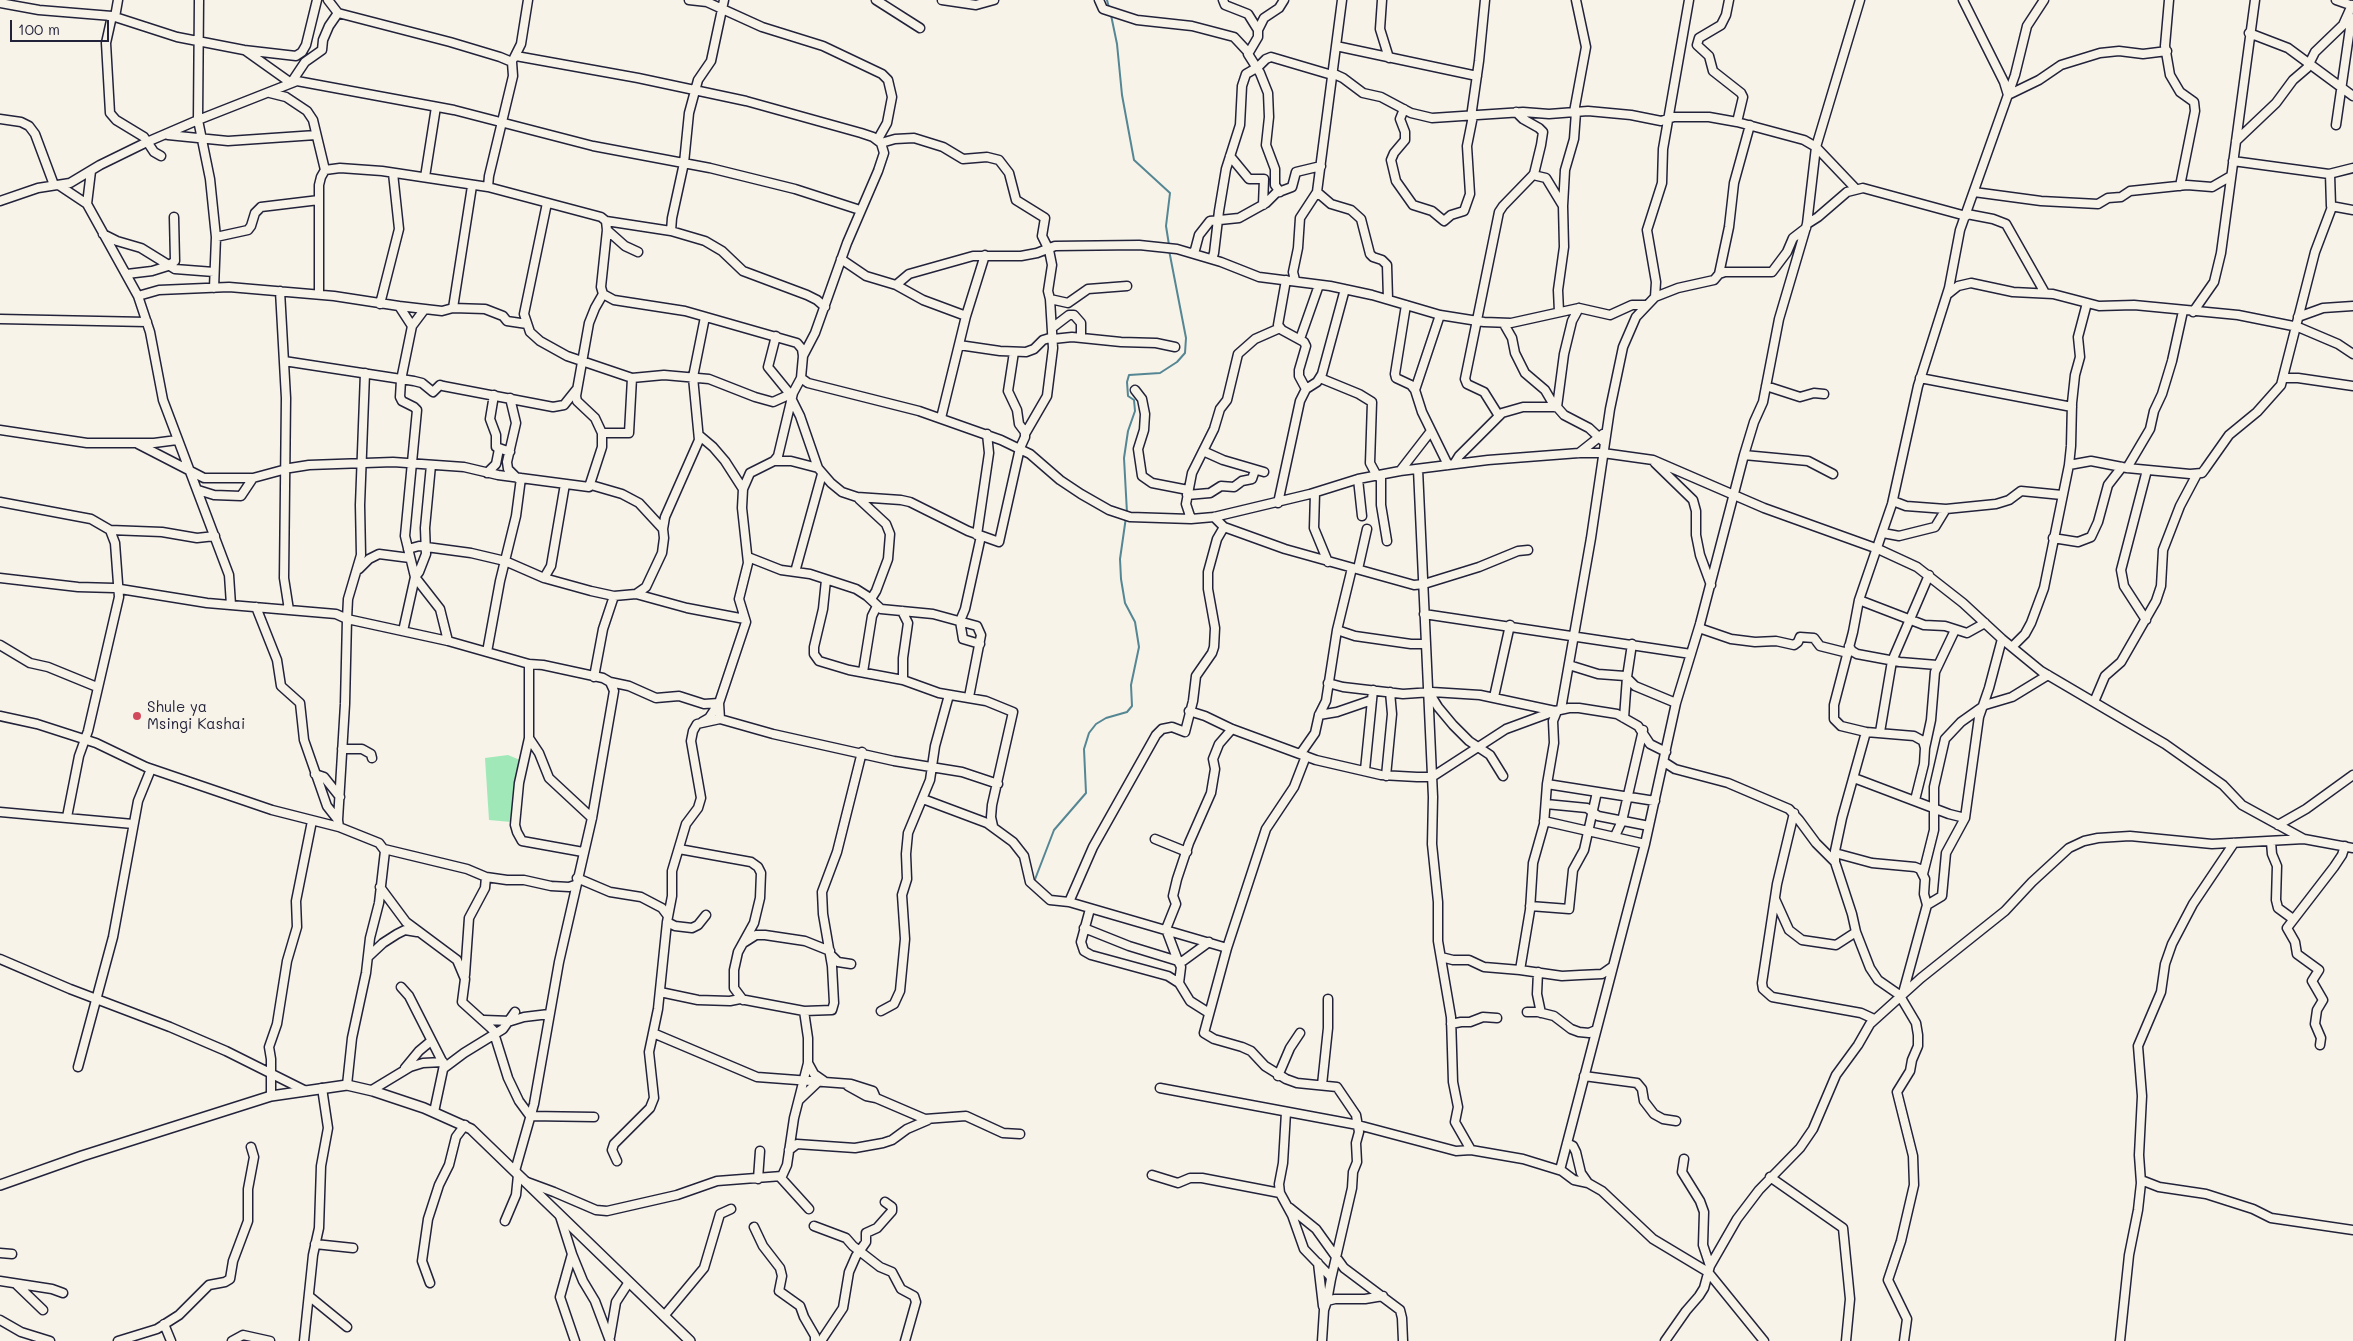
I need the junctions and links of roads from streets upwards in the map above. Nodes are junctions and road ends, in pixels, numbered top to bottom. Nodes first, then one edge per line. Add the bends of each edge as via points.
1 (118, 0) edge
2 (199, 0) edge
3 (317, 0) edge
4 (328, 0) edge
5 (528, 0) edge
6 (689, 0) edge
7 (724, 0) edge
8 (876, 0) edge
9 (942, 0) edge
10 (994, 0) edge
11 (1098, 0) edge
12 (1223, 0) edge
13 (1284, 0) edge
14 (1342, 0) edge
15 (1382, 0) edge
16 (1485, 0) edge
17 (1576, 0) edge
18 (1689, 0) edge
19 (1729, 0) edge
20 (1860, 0) edge
21 (1963, 0) edge
22 (2044, 0) edge
23 (2169, 0) edge
24 (2255, 0) edge
25 (2336, 0) edge
26 (0, 3) edge
27 (2353, 5) edge
28 (722, 10) junction
29 (338, 13) junction
30 (2349, 15) junction
31 (114, 17) junction
32 (920, 28) dead end
33 (1258, 30) junction
34 (2249, 33) junction
35 (198, 41) junction
36 (1336, 46) junction
37 (244, 50) junction
38 (2167, 51) junction
39 (1248, 52) junction
40 (1389, 58) junction
41 (514, 59) junction
42 (2309, 62) junction
43 (1257, 68) junction
44 (1332, 74) junction
45 (1477, 76) junction
46 (291, 83) junction
47 (2342, 88) junction
48 (695, 90) junction
49 (270, 94) junction
50 (2008, 95) junction
51 (2353, 96) edge
52 (436, 107) junction
53 (1404, 108) junction
54 (1516, 112) junction
55 (1575, 112) junction
56 (1472, 116) junction
57 (0, 119) edge
58 (198, 120) junction
59 (1668, 120) junction
60 (1737, 122) junction
61 (503, 124) junction
62 (1750, 125) junction
63 (2336, 125) dead end
64 (166, 134) junction
65 (316, 135) junction
66 (204, 139) junction
67 (880, 141) junction
68 (2236, 141) junction
69 (147, 142) junction
70 (1816, 147) junction
71 (161, 156) dead end
72 (1230, 156) junction
73 (2234, 161) junction
74 (684, 163) junction
75 (1320, 166) junction
76 (2353, 168) edge
77 (325, 170) junction
78 (91, 171) junction
79 (393, 172) junction
80 (2330, 174) junction
81 (1533, 175) junction
82 (2232, 176) junction
83 (425, 177) junction
84 (57, 186) junction
85 (472, 186) junction
86 (2180, 186) junction
87 (488, 188) junction
88 (1855, 188) junction
89 (1280, 192) junction
90 (1317, 192) junction
91 (1974, 192) junction
92 (319, 200) junction
93 (0, 201) edge
94 (546, 203) junction
95 (87, 204) junction
96 (1263, 205) junction
97 (1563, 206) junction
98 (2332, 207) junction
99 (860, 210) junction
100 (2353, 210) edge
101 (1967, 215) junction
102 (174, 217) dead end
103 (1218, 219) junction
104 (606, 221) junction
105 (1806, 226) junction
106 (607, 230) junction
107 (671, 232) junction
108 (103, 234) junction
109 (216, 236) junction
110 (1802, 241) junction
111 (1048, 248) junction
112 (638, 252) dead end
113 (1787, 252) junction
114 (1192, 253) junction
115 (985, 255) junction
116 (841, 258) junction
117 (1212, 259) junction
118 (168, 266) junction
119 (214, 272) junction
120 (127, 274) junction
121 (1720, 274) junction
122 (1286, 280) junction
123 (1295, 280) junction
124 (896, 285) junction
125 (1319, 285) junction
126 (1127, 286) dead end
127 (214, 288) junction
128 (1345, 289) junction
129 (280, 291) junction
130 (2045, 293) junction
131 (319, 294) junction
132 (603, 294) junction
133 (1948, 294) junction
134 (138, 296) junction
135 (1655, 298) junction
136 (1050, 299) junction
137 (1388, 299) junction
138 (2087, 303) junction
139 (380, 304) junction
140 (1406, 305) junction
141 (1645, 305) junction
142 (400, 306) junction
143 (2353, 306) edge
144 (825, 307) junction
145 (454, 308) junction
146 (1579, 308) junction
147 (424, 310) junction
148 (2183, 310) junction
149 (1559, 312) junction
150 (2193, 312) junction
151 (1440, 315) junction
152 (966, 316) junction
153 (705, 317) junction
154 (2298, 317) junction
155 (0, 319) edge
156 (1476, 321) junction
157 (147, 322) junction
158 (527, 324) junction
159 (1504, 324) junction
160 (412, 326) junction
161 (2296, 326) junction
162 (1052, 328) junction
163 (1280, 328) junction
164 (776, 336) junction
165 (1053, 338) junction
166 (1081, 338) junction
167 (1300, 339) junction
168 (959, 344) junction
169 (1175, 347) dead end
170 (1014, 352) junction
171 (2353, 354) edge
172 (803, 356) junction
173 (284, 361) junction
174 (582, 361) junction
175 (304, 363) junction
176 (405, 365) junction
177 (284, 373) junction
178 (365, 373) junction
179 (390, 376) junction
180 (693, 377) junction
181 (632, 378) junction
182 (801, 378) junction
183 (1320, 378) junction
184 (1920, 378) junction
185 (2284, 378) junction
186 (401, 380) junction
187 (579, 385) junction
188 (1766, 386) junction
189 (2353, 386) edge
190 (1306, 388) junction
191 (1135, 390) dead end
192 (1415, 390) junction
193 (1824, 394) dead end
194 (494, 395) junction
195 (792, 395) junction
196 (510, 398) junction
197 (1556, 407) junction
198 (2072, 407) junction
199 (1499, 416) junction
200 (941, 418) junction
201 (0, 430) edge
202 (1431, 431) junction
203 (602, 433) junction
204 (986, 434) junction
205 (1025, 434) junction
206 (700, 436) junction
207 (177, 440) junction
208 (1602, 440) junction
209 (136, 443) junction
210 (1020, 448) junction
211 (499, 449) junction
212 (1203, 451) junction
213 (510, 452) junction
214 (1579, 453) junction
215 (1603, 453) junction
216 (1744, 455) junction
217 (1653, 460) junction
218 (774, 461) junction
219 (362, 462) junction
220 (413, 463) junction
221 (1451, 464) junction
222 (431, 465) junction
223 (2069, 465) junction
224 (2125, 468) junction
225 (508, 469) junction
226 (1418, 469) junction
227 (284, 470) junction
228 (1255, 470) junction
229 (2147, 470) junction
230 (820, 471) junction
231 (1400, 471) junction
232 (191, 472) junction
233 (1264, 472) dead end
234 (487, 473) junction
235 (1833, 474) dead end
236 (2197, 474) junction
237 (1379, 475) junction
238 (253, 478) junction
239 (519, 478) junction
240 (1358, 479) junction
241 (565, 484) junction
242 (591, 485) junction
243 (743, 489) junction
244 (198, 490) junction
245 (1188, 492) junction
246 (1315, 493) junction
247 (1733, 494) junction
248 (2062, 495) junction
249 (857, 498) junction
250 (1893, 501) junction
251 (0, 502) edge
252 (1278, 503) junction
253 (1946, 509) junction
254 (1362, 516) dead end
255 (1214, 517) junction
256 (1191, 519) junction
257 (1224, 527) junction
258 (663, 529) junction
259 (110, 530) junction
260 (1367, 530) dead end
261 (1883, 533) junction
262 (979, 535) junction
263 (215, 536) junction
264 (2053, 538) junction
265 (1387, 541) dead end
266 (426, 546) junction
267 (1878, 548) junction
268 (408, 549) junction
269 (1528, 550) dead end
270 (748, 557) junction
271 (410, 558) junction
272 (505, 561) junction
273 (1328, 562) junction
274 (1355, 569) junction
275 (358, 570) junction
276 (795, 572) junction
277 (1929, 575) junction
278 (414, 577) junction
279 (0, 578) edge
280 (544, 578) junction
281 (826, 580) junction
282 (1424, 584) junction
283 (1711, 585) junction
284 (119, 589) junction
285 (636, 594) junction
286 (614, 596) junction
287 (871, 599) junction
288 (1859, 600) junction
289 (231, 605) junction
290 (877, 606) junction
291 (256, 607) junction
292 (289, 610) junction
293 (902, 612) junction
294 (1424, 614) junction
295 (347, 619) junction
296 (746, 619) junction
297 (1910, 619) junction
298 (2146, 620) junction
299 (960, 621) junction
300 (1985, 623) junction
301 (1510, 625) junction
302 (1699, 628) junction
303 (1337, 630) junction
304 (1955, 630) junction
305 (403, 631) junction
306 (1573, 638) junction
307 (2002, 639) junction
308 (448, 641) junction
309 (980, 644) junction
310 (1426, 644) junction
311 (1632, 644) junction
312 (0, 645) edge
313 (2012, 647) junction
314 (1848, 650) junction
315 (487, 652) junction
316 (1691, 654) junction
317 (1892, 661) junction
318 (529, 664) junction
319 (542, 665) junction
320 (1569, 665) junction
321 (1937, 666) junction
322 (863, 672) junction
323 (2048, 675) junction
324 (594, 677) junction
325 (1627, 678) junction
326 (903, 680) junction
327 (610, 682) junction
328 (1328, 683) junction
329 (529, 684) junction
330 (97, 687) junction
331 (1373, 690) junction
332 (1390, 692) junction
333 (1429, 692) junction
334 (949, 695) junction
335 (969, 697) junction
336 (1494, 697) junction
337 (1372, 700) junction
338 (2094, 702) junction
339 (719, 703) junction
340 (1676, 703) junction
341 (1983, 707) junction
342 (1558, 710) junction
343 (1189, 711) junction
344 (1319, 714) junction
345 (0, 716) edge
346 (720, 718) junction
347 (1624, 718) junction
348 (702, 722) junction
349 (1232, 729) junction
350 (1643, 730) junction
351 (1866, 732) junction
352 (1880, 732) junction
353 (529, 738) junction
354 (85, 739) junction
355 (1479, 747) junction
356 (1925, 748) junction
357 (342, 749) junction
358 (862, 752) junction
359 (1666, 752) junction
360 (1304, 754) junction
361 (372, 758) dead end
362 (1664, 762) junction
363 (932, 767) junction
364 (151, 769) junction
365 (1365, 770) junction
366 (315, 774) junction
367 (2353, 774) edge
368 (1386, 776) junction
369 (1503, 776) dead end
370 (324, 777) junction
371 (1432, 777) junction
372 (341, 778) junction
373 (1854, 778) junction
374 (998, 784) junction
375 (1547, 784) junction
376 (1597, 792) junction
377 (1627, 796) junction
378 (340, 797) junction
379 (923, 799) junction
380 (1915, 800) junction
381 (1655, 801) junction
382 (1546, 804) junction
383 (1933, 808) junction
384 (1594, 811) junction
385 (0, 812) edge
386 (1794, 813) junction
387 (67, 817) junction
388 (592, 818) junction
389 (1965, 818) junction
390 (1544, 820) junction
391 (312, 821) junction
392 (1622, 821) junction
393 (339, 823) junction
394 (133, 824) junction
395 (993, 826) junction
396 (1649, 826) junction
397 (2282, 827) junction
398 (1587, 829) junction
399 (1615, 836) junction
400 (1155, 839) dead end
401 (2304, 839) junction
402 (2282, 841) junction
403 (2271, 842) junction
404 (2234, 843) junction
405 (1645, 844) junction
406 (2349, 847) edge
407 (384, 849) junction
408 (679, 849) junction
409 (583, 852) junction
410 (1187, 852) junction
411 (1835, 853) junction
412 (1835, 862) junction
413 (1923, 874) junction
414 (486, 877) junction
415 (576, 882) junction
416 (380, 886) junction
417 (672, 896) junction
418 (1775, 899) junction
419 (1069, 902) junction
420 (654, 904) junction
421 (1927, 905) junction
422 (1530, 906) junction
423 (1090, 909) junction
424 (706, 915) dead end
425 (667, 919) junction
426 (2293, 919) junction
427 (1084, 928) junction
428 (1166, 929) junction
429 (1856, 932) junction
430 (419, 933) junction
431 (745, 942) junction
432 (1209, 942) junction
433 (1227, 948) junction
434 (830, 953) junction
435 (1440, 956) junction
436 (368, 957) junction
437 (0, 959) edge
438 (457, 960) junction
439 (1178, 961) junction
440 (851, 964) dead end
441 (1612, 967) junction
442 (466, 969) junction
443 (1520, 970) junction
444 (1538, 972) junction
445 (465, 979) junction
446 (1179, 983) junction
447 (401, 988) dead end
448 (734, 988) junction
449 (660, 992) junction
450 (1901, 995) junction
451 (96, 998) junction
452 (1328, 999) dead end
453 (743, 1000) junction
454 (732, 1001) junction
455 (881, 1011) dead end
456 (515, 1012) dead end
457 (804, 1012) junction
458 (1527, 1012) dead end
459 (1209, 1013) junction
460 (1541, 1013) junction
461 (549, 1014) junction
462 (1497, 1018) dead end
463 (1874, 1019) junction
464 (484, 1020) junction
465 (511, 1021) junction
466 (1451, 1024) junction
467 (1596, 1030) junction
468 (653, 1033) junction
469 (1300, 1034) dead end
470 (495, 1035) junction
471 (431, 1041) junction
472 (2320, 1045) dead end
473 (808, 1063) junction
474 (444, 1065) junction
475 (78, 1067) dead end
476 (405, 1069) junction
477 (270, 1074) junction
478 (1278, 1076) junction
479 (1584, 1076) junction
480 (804, 1079) junction
481 (819, 1081) junction
482 (829, 1084) junction
483 (1322, 1084) junction
484 (347, 1085) junction
485 (322, 1088) junction
486 (1160, 1088) dead end
487 (372, 1090) junction
488 (306, 1091) junction
489 (271, 1096) junction
490 (799, 1100) junction
491 (434, 1112) junction
492 (1286, 1112) junction
493 (530, 1116) junction
494 (594, 1117) dead end
495 (929, 1120) junction
496 (1676, 1121) dead end
497 (465, 1125) junction
498 (1358, 1125) junction
499 (1020, 1134) dead end
500 (1567, 1143) junction
501 (251, 1147) dead end
502 (789, 1150) junction
503 (1471, 1150) junction
504 (760, 1151) dead end
505 (1684, 1159) dead end
506 (617, 1161) dead end
507 (1560, 1170) junction
508 (516, 1173) junction
509 (1152, 1175) dead end
510 (780, 1177) junction
511 (1770, 1177) junction
512 (758, 1178) junction
513 (2141, 1180) junction
514 (525, 1182) junction
515 (1588, 1183) junction
516 (0, 1186) edge
517 (1280, 1193) junction
518 (885, 1202) dead end
519 (1288, 1206) junction
520 (731, 1209) dead end
521 (809, 1210) dead end
522 (560, 1216) junction
523 (505, 1221) dead end
524 (814, 1226) dead end
525 (754, 1227) dead end
526 (2353, 1230) edge
527 (315, 1244) junction
528 (354, 1248) dead end
529 (860, 1250) junction
530 (0, 1253) edge
531 (12, 1254) dead end
532 (572, 1254) junction
533 (1337, 1258) junction
534 (1318, 1263) junction
535 (1709, 1269) junction
536 (1331, 1279) junction
537 (0, 1281) edge
538 (629, 1282) junction
539 (16, 1284) junction
540 (430, 1284) dead end
541 (63, 1293) dead end
542 (309, 1296) junction
543 (1383, 1296) junction
544 (1327, 1301) junction
545 (43, 1310) dead end
546 (1324, 1310) junction
547 (664, 1316) junction
548 (0, 1320) edge
549 (164, 1324) junction
550 (347, 1327) dead end
551 (1763, 1339) edge
552 (609, 1340) edge
553 (50, 1341) edge
554 (118, 1341) edge
555 (171, 1341) edge
556 (232, 1341) edge
557 (270, 1341) edge
558 (304, 1341) edge
559 (575, 1341) edge
560 (690, 1341) edge
561 (815, 1341) edge
562 (820, 1341) edge
563 (905, 1341) edge
564 (1322, 1341) edge
565 (1403, 1341) edge
566 (1665, 1341) edge
567 (1771, 1341) edge
568 (1846, 1341) edge
569 (1904, 1341) edge
570 (2120, 1341) edge

1 - 31 street
2 - 35 street
3 - 37 street via 306,45 299,55
4 - 29 street
5 - 41 street via 524,32
6 - 28 street via 707,2
7 - 28 street
8 - 32 street
9 - 10 street via 976,5
11 - 39 street via 1103,9 1137,20 1192,26 1234,38
12 - 33 street via 1225,5 1248,14
13 - 33 street via 1279,8 1264,18
14 - 36 street
15 - 40 street via 1380,29
16 - 45 street
17 - 55 street via 1586,47
18 - 59 street
19 - 60 street via 1721,25 1699,38 1697,45 1709,56 1713,71 1741,93 1743,97
20 - 70 street
21 - 50 street
22 - 50 street via 2027,26
23 - 38 street
24 - 34 street
25 - 27 street
26 - 31 street
27 - 30 street
28 - 48 street via 711,61
28 - 67 street via 775,32 823,46 882,74 888,80 892,97
29 - 41 street
29 - 46 street via 329,26 322,50 305,62
30 - 42 street
30 - 47 street
31 - 35 street via 160,33
31 - 69 street via 106,43 110,113
33 - 39 street via 1256,43
34 - 42 street via 2281,44
34 - 68 street via 2249,54
35 - 37 street
35 - 58 street
36 - 40 street
36 - 44 street
37 - 46 street
38 - 50 street via 2143,54 2100,52 2061,65
38 - 86 street via 2174,85 2192,100 2195,110
39 - 43 street
40 - 45 street
41 - 48 street
41 - 61 street
42 - 47 street
42 - 68 street via 2276,103
43 - 44 street via 1271,57
43 - 72 street via 1246,74 1243,82 1240,125
43 - 89 street via 1268,93 1266,145 1275,169 1275,185
44 - 53 street via 1363,93
44 - 75 street
45 - 56 street
46 - 49 street
46 - 52 street via 297,81
47 - 51 street
47 - 63 street
48 - 67 street via 806,116
48 - 74 street via 687,126
49 - 58 street
49 - 65 street via 286,97 307,111
50 - 91 street
52 - 61 street
52 - 83 street
53 - 56 street via 1432,118
53 - 56 street via 1400,119 1405,140 1391,160 1396,181 1413,205 1432,211 1444,221 1464,211 1470,194 1467,146
54 - 55 street
54 - 56 street
54 - 81 street via 1542,132
55 - 59 street
55 - 97 street via 1574,139 1565,170
57 - 84 street via 21,122 36,134
58 - 64 street
58 - 66 street
59 - 60 street via 1674,117 1709,117
59 - 135 street via 1662,183 1647,233 1656,282
60 - 62 street
61 - 74 street via 610,150
61 - 87 street
62 - 70 street via 1804,140
62 - 121 street via 1734,183
64 - 66 street
64 - 69 street
65 - 66 street via 228,141
65 - 77 street
66 - 109 street
67 - 99 street via 884,153
67 - 111 street via 914,138 943,147 963,159 987,157 999,160 1010,173 1016,200 1044,218 1042,231
68 - 73 street
69 - 71 street
69 - 78 street
70 - 88 street
70 - 105 street
72 - 96 street via 1249,179 1264,179
72 - 103 street
73 - 80 street
73 - 82 street
74 - 99 street via 795,189
74 - 107 street
75 - 89 street via 1296,172 1292,187
75 - 90 street
76 - 80 street
77 - 79 street
77 - 92 street via 321,177
78 - 84 street via 75,181
78 - 95 street
79 - 83 street
79 - 139 street via 398,229
80 - 98 street
81 - 97 street via 1546,178
81 - 156 street via 1499,212
82 - 86 street via 2212,187
82 - 150 street via 2216,275
83 - 85 street
84 - 93 street
84 - 95 street
85 - 87 street
85 - 145 street
86 - 91 street via 2130,191 2098,204 2041,201
87 - 94 street
88 - 101 street via 1874,190
88 - 105 street
89 - 96 street
90 - 123 street via 1300,218 1293,272
90 - 137 street via 1331,204 1350,210 1361,219 1370,254 1387,265
91 - 101 street
92 - 109 street via 261,207 248,230
92 - 131 street
94 - 104 street via 586,212
94 - 158 street via 524,314
95 - 108 street
96 - 103 street via 1237,218
97 - 149 street via 1564,247 1558,290
98 - 100 street
98 - 154 street via 2315,252
99 - 116 street
101 - 130 street via 2006,224
101 - 133 street via 1956,246
102 - 118 street via 176,258
103 - 114 street via 1208,223
103 - 117 street
104 - 106 street
104 - 107 street
105 - 110 street
105 - 113 street via 1793,238
106 - 112 street via 625,246
106 - 132 street
107 - 144 street via 705,241 743,271 807,295
108 - 118 street via 141,248
108 - 120 street
109 - 119 street
110 - 113 street
110 - 188 street via 1779,319
111 - 114 street via 1139,245
111 - 115 street via 1037,254 1021,256
111 - 136 street via 1052,265
113 - 121 street via 1772,272
114 - 117 street
115 - 124 street via 909,274
115 - 152 street
116 - 124 street via 866,276
116 - 144 street
117 - 122 street via 1259,276
118 - 119 street via 179,270
118 - 120 street
119 - 127 street
120 - 134 street
121 - 135 street via 1714,280 1678,288
122 - 123 street
122 - 163 street via 1278,322
123 - 125 street
124 - 152 street via 923,300
125 - 128 street
125 - 167 street
126 - 136 street via 1088,289 1068,303
127 - 129 street
127 - 134 street via 159,290
128 - 137 street
128 - 183 street
129 - 131 street
129 - 173 street
130 - 133 street via 2013,292 1971,283 1958,286
130 - 138 street
131 - 139 street
132 - 153 street via 614,300
132 - 174 street via 589,323
133 - 184 street
134 - 157 street
135 - 141 street
136 - 162 street
137 - 140 street
138 - 148 street
138 - 198 street via 2078,337 2080,357
139 - 142 street
140 - 151 street
140 - 192 street via 1395,374
141 - 146 street via 1632,305 1610,315
141 - 208 street via 1623,347
142 - 147 street
142 - 160 street
143 - 154 street via 2323,308
144 - 172 street
145 - 147 street
145 - 158 street via 485,310 508,321
146 - 149 street
146 - 197 street via 1572,321
147 - 160 street
148 - 150 street
148 - 224 street via 2172,361 2150,429
149 - 159 street
150 - 161 street via 2238,315
151 - 156 street
151 - 192 street
152 - 168 street
153 - 164 street
153 - 180 street
154 - 161 street
155 - 157 street
156 - 159 street
156 - 199 street via 1465,379 1467,384 1484,392
157 - 207 street via 163,400
158 - 174 street via 540,341
159 - 197 street via 1525,373 1546,390
160 - 176 street
161 - 171 street
161 - 185 street
162 - 165 street
162 - 166 street via 1069,315 1074,315 1081,323
163 - 167 street
163 - 212 street via 1255,338 1238,354 1227,400 1220,409
164 - 172 street via 797,343
164 - 195 street via 768,367
165 - 166 street
165 - 170 street via 1043,340 1031,352
165 - 205 street via 1047,396
166 - 169 street via 1150,342
167 - 190 street via 1306,346 1299,376
168 - 170 street
168 - 200 street
170 - 205 street via 1008,391
172 - 182 street
173 - 175 street
173 - 177 street
174 - 181 street
174 - 187 street
175 - 177 street
175 - 178 street
176 - 179 street
176 - 186 street
177 - 227 street
178 - 179 street
178 - 219 street
179 - 186 street
180 - 181 street via 652,375
180 - 195 street via 717,381 773,402
180 - 206 street
181 - 203 street via 629,432
182 - 195 street
182 - 200 street via 808,384
183 - 190 street
183 - 237 street via 1372,402 1370,463
184 - 198 street
184 - 250 street
185 - 189 street
185 - 236 street via 2258,412 2229,435 2205,469
186 - 194 street via 418,382 433,392 440,386
186 - 220 street via 402,401 417,410
187 - 196 street via 567,403 560,407
187 - 203 street via 577,401 595,418
188 - 193 street via 1800,397
188 - 216 street
190 - 252 street via 1300,401
191 - 245 street via 1142,399 1145,414 1138,449 1142,476 1152,483
192 - 202 street
194 - 196 street
194 - 211 street via 490,418
195 - 218 street via 778,456
195 - 230 street
196 - 213 street via 516,423
197 - 199 street via 1514,409
197 - 208 street
198 - 223 street
199 - 221 street
200 - 204 street
201 - 209 street via 74,442
202 - 221 street
202 - 231 street
203 - 242 street via 602,447
204 - 210 street
204 - 262 street via 989,453
205 - 210 street
206 - 243 street via 720,455
206 - 258 street via 665,517
207 - 209 street
207 - 232 street
208 - 214 street
208 - 215 street
209 - 232 street
210 - 256 street via 1070,488 1106,509 1126,516
210 - 262 street via 999,542
211 - 213 street
211 - 225 street
211 - 234 street via 496,464
212 - 228 street
212 - 245 street via 1192,473
213 - 225 street
214 - 215 street
214 - 221 street
215 - 217 street
215 - 306 street
216 - 235 street via 1808,461
216 - 247 street
217 - 247 street
217 - 283 street via 1693,500 1700,555
218 - 230 street via 801,462
218 - 243 street via 750,473
219 - 220 street
219 - 227 street
219 - 275 street
220 - 222 street
220 - 268 street via 405,536
221 - 226 street
222 - 234 street via 464,467
222 - 266 street
223 - 224 street via 2091,462
223 - 248 street
224 - 229 street
224 - 264 street via 2108,485 2091,537 2078,542
225 - 239 street
226 - 231 street
226 - 282 street
227 - 238 street
227 - 292 street via 284,578
228 - 233 street
228 - 245 street via 1252,479 1234,487 1221,486 1210,493
229 - 236 street
229 - 298 street via 2121,570 2124,586
230 - 249 street via 842,492
230 - 276 street
231 - 237 street
232 - 238 street via 207,478
232 - 244 street
234 - 239 street
236 - 298 street via 2163,550 2161,586
237 - 240 street
237 - 265 street
238 - 244 street via 241,496 214,495
239 - 241 street
239 - 272 street via 516,516
240 - 246 street
240 - 254 street
241 - 242 street via 586,488
241 - 280 street via 551,566
242 - 258 street via 639,503
243 - 270 street
244 - 263 street
245 - 256 street via 1186,504
246 - 252 street
246 - 273 street via 1314,528
247 - 267 street
247 - 283 street
248 - 253 street via 2021,491 1996,504
248 - 264 street
249 - 262 street via 910,502
249 - 287 street via 886,524 890,534 888,559
250 - 253 street via 1906,506
250 - 261 street
251 - 259 street via 92,519
252 - 255 street
253 - 261 street via 1935,527 1899,536
255 - 256 street
255 - 257 street
257 - 273 street
257 - 343 street via 1208,572 1215,628 1214,647 1196,676
258 - 285 street via 662,553 646,587
259 - 263 street via 162,532 197,538
259 - 284 street via 115,544
260 - 274 street
261 - 267 street
262 - 299 street via 965,610
263 - 289 street via 229,575
264 - 313 street via 2040,603 2024,634
266 - 268 street
266 - 272 street
266 - 278 street via 422,565
267 - 277 street
267 - 288 street
268 - 271 street
269 - 282 street via 1513,552 1479,567
270 - 276 street
270 - 296 street via 739,599
271 - 275 street via 379,554
271 - 278 street
272 - 280 street
272 - 315 street
273 - 274 street
274 - 282 street via 1411,584
274 - 303 street
275 - 295 street via 348,599
276 - 281 street
277 - 297 street
277 - 300 street
278 - 305 street
278 - 308 street via 440,609
279 - 284 street
280 - 286 street
281 - 287 street via 856,589
281 - 322 street via 814,647 816,658 828,665
282 - 294 street
283 - 302 street
284 - 289 street
284 - 330 street
285 - 286 street
285 - 296 street
286 - 324 street
287 - 290 street
288 - 297 street
288 - 314 street
289 - 291 street
290 - 293 street
290 - 322 street via 872,616
291 - 292 street
291 - 366 street via 277,660 281,686 300,703 304,740
292 - 295 street via 336,614
293 - 299 street via 933,614
293 - 326 street via 908,623 902,658
294 - 301 street
294 - 310 street
295 - 305 street
295 - 357 street
296 - 339 street
297 - 304 street via 1924,625
297 - 317 street
298 - 338 street via 2121,662 2104,676
299 - 309 street via 963,639
299 - 309 street via 977,626 981,631
300 - 304 street via 1968,633
300 - 307 street
301 - 306 street
301 - 336 street
302 - 314 street via 1731,639 1754,642 1776,641 1794,645 1800,637 1814,638 1820,646
302 - 316 street
303 - 310 street via 1364,637
303 - 328 street
304 - 321 street
305 - 308 street
306 - 311 street
306 - 320 street
307 - 313 street
307 - 341 street
308 - 315 street
309 - 335 street
310 - 333 street
311 - 316 street
311 - 325 street
312 - 330 street via 30,663
313 - 323 street
314 - 317 street
314 - 351 street via 1834,704 1834,718 1841,726
315 - 318 street
316 - 340 street
317 - 321 street
317 - 352 street
318 - 319 street
318 - 329 street
319 - 324 street
319 - 329 street
320 - 325 street
320 - 342 street
321 - 356 street
322 - 326 street
323 - 338 street
323 - 341 street via 2012,697
324 - 327 street
325 - 340 street via 1635,686
325 - 347 street
326 - 334 street
327 - 339 street via 656,698 679,696 704,704
327 - 388 street via 614,691
328 - 331 street via 1343,688
328 - 344 street via 1326,701
329 - 353 street
330 - 354 street
331 - 332 street
331 - 337 street
332 - 333 street
332 - 368 street via 1392,714
333 - 336 street
333 - 355 street via 1453,725
333 - 371 street
334 - 335 street
334 - 363 street
335 - 374 street via 1013,712
336 - 342 street
337 - 344 street via 1337,712
337 - 365 street
338 - 397 street via 2165,744 2223,785 2242,804
339 - 346 street
339 - 348 street via 709,718
340 - 359 street
341 - 383 street via 1961,722 1945,739 1934,787
341 - 389 street
342 - 347 street via 1595,710
342 - 355 street via 1506,729
342 - 375 street via 1553,721 1554,743
343 - 349 street
343 - 419 street via 1185,732 1172,727 1162,729 1150,745 1093,847
344 - 360 street via 1315,733
345 - 354 street
346 - 348 street
346 - 358 street via 773,734
347 - 350 street
348 - 408 street via 697,724 691,741 701,798 686,824
349 - 360 street
349 - 410 street via 1219,744 1213,759 1211,793
350 - 359 street via 1650,744
350 - 377 street
351 - 352 street
351 - 373 street
352 - 356 street via 1919,738
353 - 388 street via 539,752 549,778
353 - 409 street via 519,783 517,832 522,841
354 - 364 street
354 - 387 street
355 - 369 street via 1490,755
355 - 371 street
356 - 380 street
357 - 361 street via 362,749
357 - 372 street
358 - 363 street
358 - 434 street via 837,852 822,892
359 - 362 street
360 - 365 street
360 - 433 street via 1294,787 1266,829
362 - 381 street
362 - 386 street via 1675,769 1728,783
363 - 374 street via 962,772
363 - 379 street
364 - 391 street
364 - 394 street
365 - 368 street
366 - 370 street
366 - 393 street
367 - 397 street
368 - 371 street
370 - 372 street
370 - 378 street
371 - 435 street via 1432,844
372 - 378 street
373 - 380 street
373 - 411 street
374 - 395 street via 991,817
375 - 376 street
375 - 382 street
376 - 377 street
376 - 384 street
377 - 381 street
377 - 392 street
378 - 393 street
379 - 395 street
379 - 455 street via 908,838 902,895 905,938 900,991 894,1004
380 - 383 street
381 - 396 street
382 - 384 street
382 - 390 street
383 - 389 street
383 - 413 street via 1934,830
384 - 392 street via 1598,816
384 - 398 street
385 - 387 street
386 - 412 street
386 - 418 street
387 - 394 street
388 - 409 street
389 - 421 street via 1946,853 1942,896
390 - 398 street
390 - 422 street via 1534,855
391 - 393 street
391 - 477 street via 296,901 297,927 287,961 277,1024 268,1047
392 - 396 street
392 - 399 street
393 - 407 street via 379,843
394 - 451 street via 120,902
395 - 419 street via 1019,847 1030,882 1050,900
396 - 405 street
397 - 401 street
397 - 402 street via 2286,836
398 - 399 street
398 - 422 street via 1584,850 1573,870 1569,909
399 - 405 street
400 - 410 street
401 - 402 street
401 - 406 street
402 - 403 street
403 - 404 street
403 - 426 street via 2277,866 2278,908
404 - 450 street via 2130,836 2084,841 2058,858 2005,911
404 - 513 street via 2193,904 2172,944 2158,1001 2138,1046 2142,1096
405 - 441 street
406 - 426 street
407 - 414 street via 467,869
407 - 416 street
408 - 417 street via 672,871
408 - 431 street via 752,862 758,866 761,873 760,898
409 - 415 street
410 - 428 street via 1173,896 1176,904
411 - 412 street
411 - 413 street via 1872,863 1915,867
412 - 429 street
413 - 421 street
414 - 415 street via 551,886 569,887
414 - 442 street via 485,888 469,918
415 - 420 street via 641,897
415 - 461 street
416 - 430 street via 406,922
416 - 436 street
417 - 420 street
417 - 425 street
418 - 429 street via 1789,930 1802,940 1836,945
418 - 463 street via 1762,983 1766,994 1861,1013
419 - 423 street
420 - 425 street via 662,908
421 - 450 street
422 - 443 street
423 - 427 street
423 - 428 street
424 - 425 street via 692,928 675,926
425 - 449 street
426 - 472 street via 2287,928 2297,954 2319,970 2312,981 2324,1002 2317,1010 2315,1024 2321,1038
427 - 439 street
427 - 446 street via 1082,948 1088,954 1168,976
428 - 432 street
428 - 439 street
429 - 450 street via 1873,973
430 - 436 street via 405,930
430 - 438 street
431 - 434 street via 756,935 765,935 805,941
431 - 448 street via 738,952
432 - 433 street
432 - 439 street via 1183,961
433 - 459 street
434 - 440 street via 838,962
434 - 457 street via 834,1008
435 - 443 street via 1469,960 1484,967
435 - 466 street
436 - 484 street via 352,1038
437 - 451 street
438 - 442 street
438 - 445 street
439 - 446 street via 1182,967
441 - 444 street via 1602,974 1590,975 1562,976
441 - 467 street
442 - 445 street
443 - 444 street
444 - 460 street via 1537,994
445 - 464 street via 462,1002
446 - 459 street via 1190,1001
447 - 471 street via 409,996
448 - 453 street
448 - 454 street
449 - 454 street via 698,1000
449 - 468 street
450 - 463 street
450 - 569 street via 1916,1023 1918,1035 1910,1071 1897,1092 1913,1156 1914,1185 1888,1280 1907,1319
451 - 475 street
451 - 477 street via 226,1051
452 - 483 street
453 - 454 street
453 - 457 street
456 - 465 street
457 - 473 street
458 - 460 street
459 - 478 street via 1204,1033 1207,1036 1242,1047
460 - 467 street via 1554,1016 1579,1032
461 - 465 street
461 - 493 street
462 - 466 street via 1482,1017
463 - 511 street via 1836,1075 1813,1129 1800,1148
464 - 465 street
464 - 470 street
465 - 470 street
466 - 503 street via 1458,1108 1455,1122
467 - 479 street
468 - 480 street via 752,1076
468 - 506 street via 649,1052 653,1103 614,1144 612,1150
469 - 478 street
470 - 474 street
470 - 493 street via 508,1078
471 - 474 street
471 - 476 street
473 - 480 street
473 - 482 street via 814,1074
474 - 476 street via 423,1063
474 - 491 street
476 - 487 street
477 - 488 street
477 - 489 street
478 - 483 street via 1297,1083
479 - 496 street via 1637,1083 1644,1101 1654,1114
479 - 500 street
480 - 481 street
480 - 490 street
481 - 482 street
481 - 490 street
482 - 495 street via 850,1087
483 - 498 street via 1332,1085 1342,1092 1356,1115
484 - 485 street
484 - 487 street
485 - 488 street
485 - 527 street via 328,1128 321,1166 319,1228
486 - 492 street
487 - 491 street
488 - 489 street
489 - 516 street via 82,1156
490 - 502 street
491 - 497 street
492 - 498 street
492 - 517 street via 1283,1162 1278,1184
493 - 494 street
493 - 508 street
495 - 499 street via 966,1116 1003,1134
495 - 502 street via 883,1143 855,1148 797,1144
497 - 508 street
497 - 540 street via 456,1136 449,1165 428,1220 422,1261
498 - 503 street via 1436,1147
498 - 533 street via 1357,1162 1352,1172 1352,1188
500 - 507 street
500 - 515 street via 1576,1152 1581,1173
501 - 549 street via 254,1157 248,1189 248,1221 230,1279 209,1284 179,1315
502 - 510 street via 785,1172
503 - 507 street via 1523,1159
504 - 512 street
505 - 535 street via 1682,1172 1704,1212 1703,1245
507 - 515 street via 1574,1180
508 - 514 street
508 - 523 street via 516,1195
509 - 517 street via 1178,1183 1202,1178
510 - 512 street
510 - 521 street
511 - 535 street via 1737,1219
511 - 568 street via 1843,1228 1850,1294
512 - 514 street via 717,1181 677,1195 607,1211 596,1210
513 - 526 street via 2168,1189 2206,1194 2271,1218
513 - 570 street
514 - 522 street
515 - 535 street via 1612,1198 1653,1239
517 - 519 street
518 - 529 street via 892,1211 877,1228 866,1233 866,1242
519 - 533 street via 1316,1229
519 - 534 street via 1304,1249
520 - 547 street via 720,1214 704,1268
522 - 532 street
522 - 538 street
524 - 529 street via 846,1238
525 - 561 street via 763,1246 780,1268 779,1291 800,1306
527 - 528 street
527 - 542 street
529 - 562 street via 849,1272 843,1308
529 - 563 street via 892,1272 901,1289 916,1298
530 - 531 street
532 - 552 street via 595,1301
532 - 559 street via 560,1297
533 - 536 street
533 - 543 street via 1344,1268
534 - 536 street
534 - 546 street
535 - 551 street
535 - 566 street via 1704,1288
536 - 544 street
537 - 539 street
538 - 547 street
538 - 552 street via 616,1302
539 - 541 street
539 - 545 street
542 - 550 street
542 - 558 street
543 - 544 street
543 - 565 street via 1400,1310
544 - 546 street
546 - 564 street
547 - 560 street
548 - 553 street via 21,1332
549 - 554 street
549 - 555 street
551 - 567 street
556 - 557 street via 243,1335

